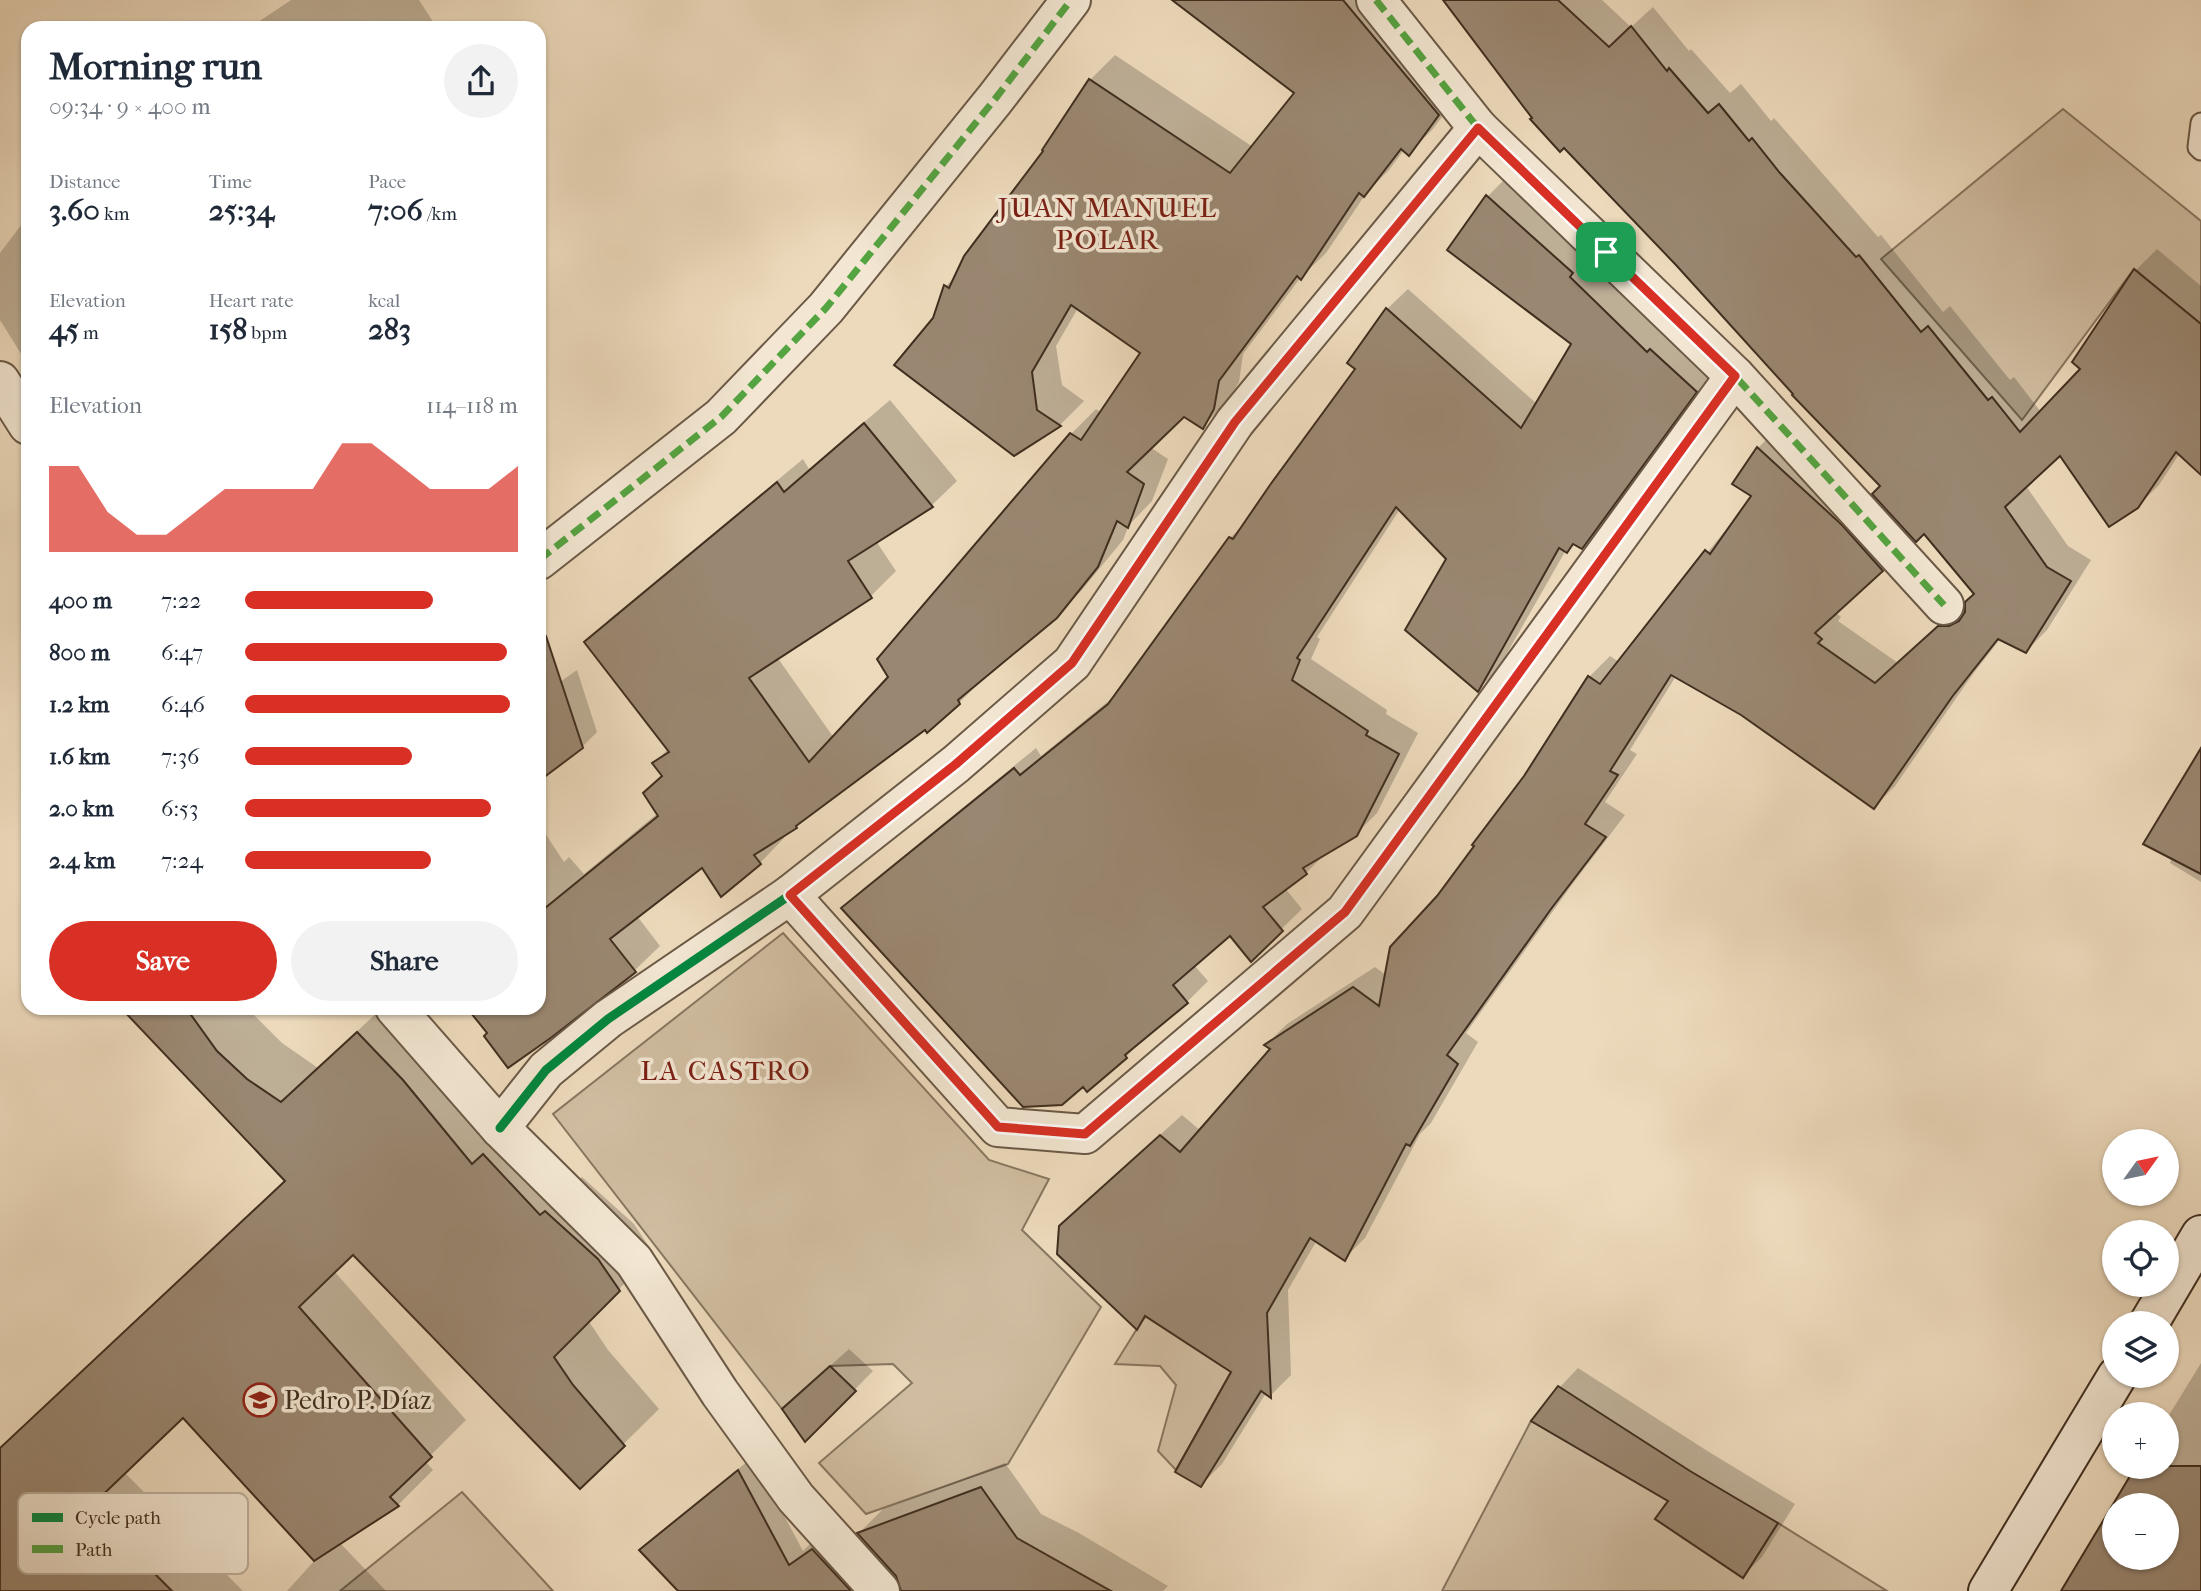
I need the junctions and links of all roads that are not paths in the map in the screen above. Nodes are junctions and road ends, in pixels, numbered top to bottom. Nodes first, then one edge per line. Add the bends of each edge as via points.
1 (1071, 0) edge
2 (1376, 0) edge
3 (2201, 123) edge
4 (1478, 128) junction
5 (2201, 150) edge
6 (1735, 376) junction
7 (0, 381) edge
8 (21, 414) edge
9 (546, 554) edge
10 (1944, 605) dead end
11 (790, 895) junction
12 (401, 1015) edge
13 (500, 1128) junction
14 (2201, 1235) edge
15 (2155, 1311) edge
16 (2110, 1388) edge
17 (880, 1591) edge
18 (1989, 1591) edge

1 - 9 street via 816,318 721,417
2 - 4 street
3 - 5 lane
4 - 6 street
4 - 11 street via 1235,422 1072,663 956,764
6 - 10 street
6 - 11 street via 1345,912 1085,1134 998,1127
7 - 8 street
11 - 13 street via 608,1019 546,1070
12 - 13 street
13 - 17 street via 634,1261 796,1498
14 - 15 street
16 - 18 street

